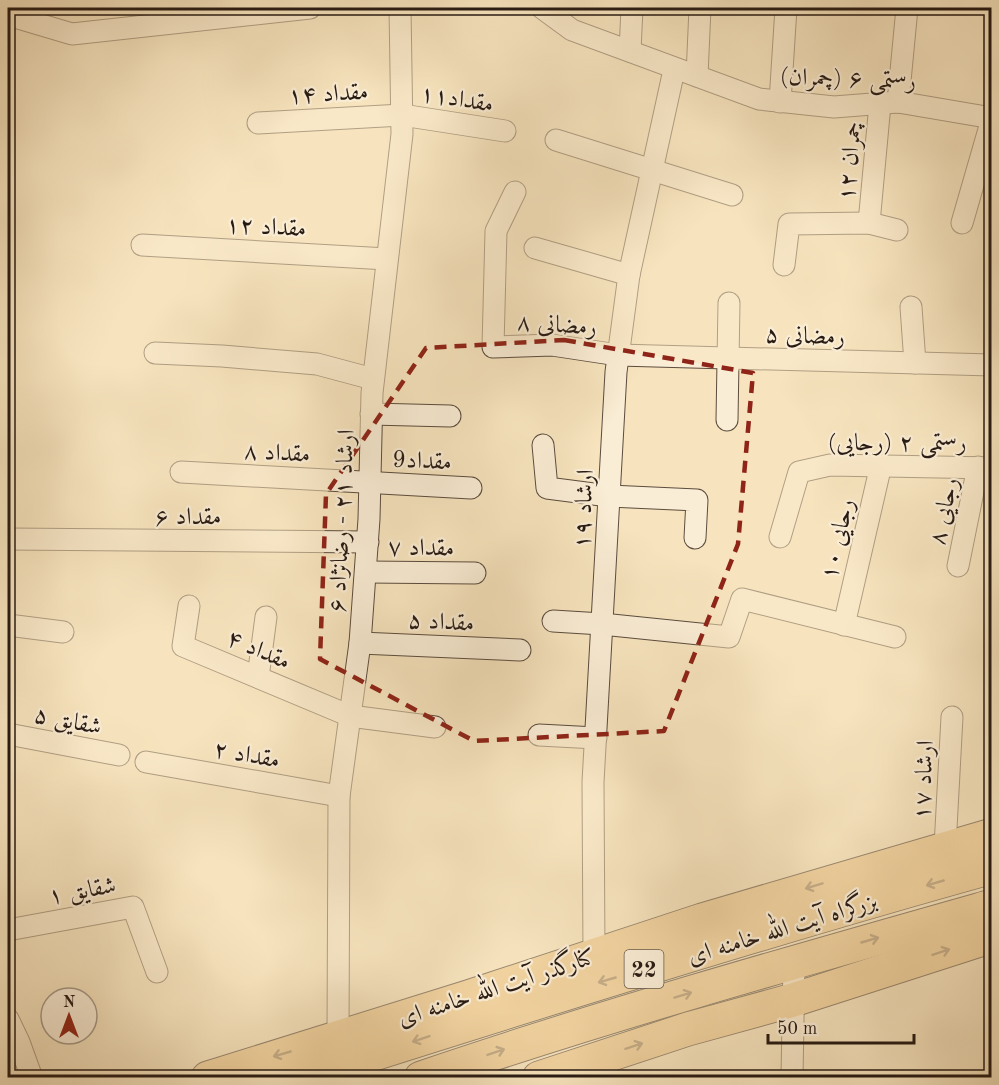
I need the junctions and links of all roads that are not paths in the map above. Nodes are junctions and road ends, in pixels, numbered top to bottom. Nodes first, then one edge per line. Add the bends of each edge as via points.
1 (310, 8) edge
2 (400, 8) edge
3 (542, 8) edge
4 (632, 8) edge
5 (700, 8) edge
6 (786, 8) edge
7 (907, 8) edge
8 (8, 15) edge
9 (630, 51) junction
10 (674, 70) junction
11 (697, 76) junction
12 (780, 102) junction
13 (889, 103) junction
14 (402, 114) junction
15 (992, 118) edge
16 (258, 123) dead end
17 (505, 131) dead end
18 (556, 140) dead end
19 (654, 170) junction
20 (515, 192) dead end
21 (732, 195) dead end
22 (869, 223) junction
23 (962, 223) dead end
24 (897, 230) dead end
25 (142, 245) dead end
26 (535, 248) dead end
27 (387, 259) junction
28 (784, 265) dead end
29 (629, 275) junction
30 (729, 303) dead end
31 (911, 307) dead end
32 (155, 353) dead end
33 (618, 355) junction
34 (727, 358) junction
35 (915, 363) junction
36 (992, 365) edge
37 (373, 379) junction
38 (371, 414) junction
39 (450, 416) dead end
40 (727, 420) dead end
41 (543, 445) dead end
42 (881, 465) junction
43 (985, 468) edge
44 (181, 472) dead end
45 (370, 483) junction
46 (471, 488) dead end
47 (609, 496) junction
48 (780, 537) dead end
49 (695, 538) dead end
50 (8, 539) edge
51 (368, 542) junction
52 (958, 566) dead end
53 (366, 572) junction
54 (475, 573) dead end
55 (189, 606) dead end
56 (266, 617) dead end
57 (553, 621) dead end
58 (602, 624) junction
59 (8, 625) edge
60 (844, 625) junction
61 (63, 632) dead end
62 (895, 638) dead end
63 (360, 643) junction
64 (520, 650) dead end
65 (258, 677) junction
66 (350, 716) junction
67 (952, 717) dead end
68 (435, 727) dead end
69 (8, 735) edge
70 (540, 735) dead end
71 (596, 738) junction
72 (119, 755) dead end
73 (146, 762) dead end
74 (339, 796) junction
75 (992, 835) edge
76 (945, 847) junction
77 (992, 867) edge
78 (860, 888) junction
79 (992, 906) edge
80 (8, 930) edge
81 (704, 935) junction
82 (992, 936) edge
83 (594, 957) junction
84 (794, 962) junction
85 (157, 972) dead end
86 (793, 1000) junction
87 (8, 1019) edge
88 (573, 1028) junction
89 (339, 1051) junction
90 (584, 1062) junction
91 (32, 1077) edge
92 (208, 1077) edge
93 (298, 1077) edge
94 (421, 1077) edge
95 (539, 1077) edge
96 (792, 1077) edge

1 - 8 street via 72,34
2 - 14 street, ارشاد ۲۱ - رضانژاد ۶
3 - 9 street, رستمی ۶ (چمران) via 572,30
4 - 9 street
5 - 11 street
6 - 12 street
7 - 13 street, چمران ۱۲
9 - 10 street, رستمی ۶ (چمران)
10 - 11 street, رستمی ۶ (چمران)
10 - 19 street, ارشاد ۱۹
11 - 12 street, رستمی ۶ (چمران) via 759,99
12 - 13 street, رستمی ۶ (چمران) via 834,107
13 - 15 street, رستمی ۶ (چمران)
13 - 22 street, چمران ۱۲
14 - 16 street, مقداد ۱۴
14 - 17 street, مقداد۱۱
14 - 27 street, ارشاد ۲۱ - رضانژاد ۶
15 - 23 street
18 - 19 street
19 - 21 street
19 - 29 street, ارشاد ۱۹
20 - 33 street, رمضانی ۸ via 496,231 493,347 552,345
22 - 24 street
22 - 28 street via 789,224
25 - 27 street, مقداد ۱۲
26 - 29 street
27 - 37 street, ارشاد ۲۱ - رضانژاد ۶
29 - 33 street, ارشاد ۱۹
30 - 34 street
31 - 35 street
32 - 37 street via 317,364
33 - 34 street, رمضانی ۵
33 - 47 street, ارشاد ۱۹
34 - 35 street, رمضانی ۵
34 - 40 street
35 - 36 street, رمضانی ۵
37 - 38 street, ارشاد ۲۱ - رضانژاد ۶
38 - 39 street
38 - 45 street, ارشاد ۲۱ - رضانژاد ۶
41 - 47 street via 547,488
42 - 43 street, رستمی ۲ (رجایی)
42 - 48 street, رستمی ۲ (رجایی) via 830,465 799,472
42 - 60 street, رجایی ۱۰
43 - 52 street, رجایی ۸
44 - 45 street, مقداد ۸
45 - 46 street, مقداد9
45 - 51 street, ارشاد ۲۱ - رضانژاد ۶
47 - 49 street via 697,500
47 - 58 street, ارشاد ۱۹
50 - 51 street, مقداد ۶
51 - 53 street, ارشاد ۲۱ - رضانژاد ۶
53 - 54 street, مقداد ۷
53 - 63 street, ارشاد ۲۱ - رضانژاد ۶
55 - 65 street, مقداد ۴ via 183,646
56 - 65 street
57 - 58 street
58 - 60 street via 729,636 742,599
58 - 71 street, ارشاد ۱۹
59 - 61 street
60 - 62 street
63 - 64 street, مقداد ۵
63 - 66 street, ارشاد ۲۱ - رضانژاد ۶
65 - 66 street, مقداد ۴
66 - 68 street, مقداد ۴
66 - 74 street, ارشاد ۲۱ - رضانژاد ۶
67 - 76 street, ارشاد ۱۷
69 - 72 street, شقایق ۵
70 - 71 street
71 - 83 street, ارشاد ۱۹
73 - 74 street, مقداد ۲
74 - 89 street, ارشاد ۲۱ - رضانژاد ۶
75 - 76 highway
76 - 78 highway
77 -> 78 highway, بزرگراه آیت الله خامنه ای / 22
78 -> 81 highway, بزرگراه آیت الله خامنه ای / 22
84 -> 79 highway, بزرگراه آیت الله خامنه ای / 22
80 - 85 street, شقایق ۱ via 133,907
81 - 83 highway, کنارگذر آیت الله خامنه ای
81 -> 89 highway, بزرگراه آیت الله خامنه ای / 22
86 -> 82 highway
83 - 89 highway, کنارگذر آیت الله خامنه ای
84 - 86 street
88 -> 84 highway, بزرگراه آیت الله خامنه ای / 22
90 -> 86 highway
86 - 96 street
87 - 91 street
88 - 90 highway
94 -> 88 highway, بزرگراه آیت الله خامنه ای / 22
89 -> 92 highway, کنارگذر آیت الله خامنه ای
89 - 93 highway, بزرگراه آیت الله خامنه ای / 22
90 - 95 highway

